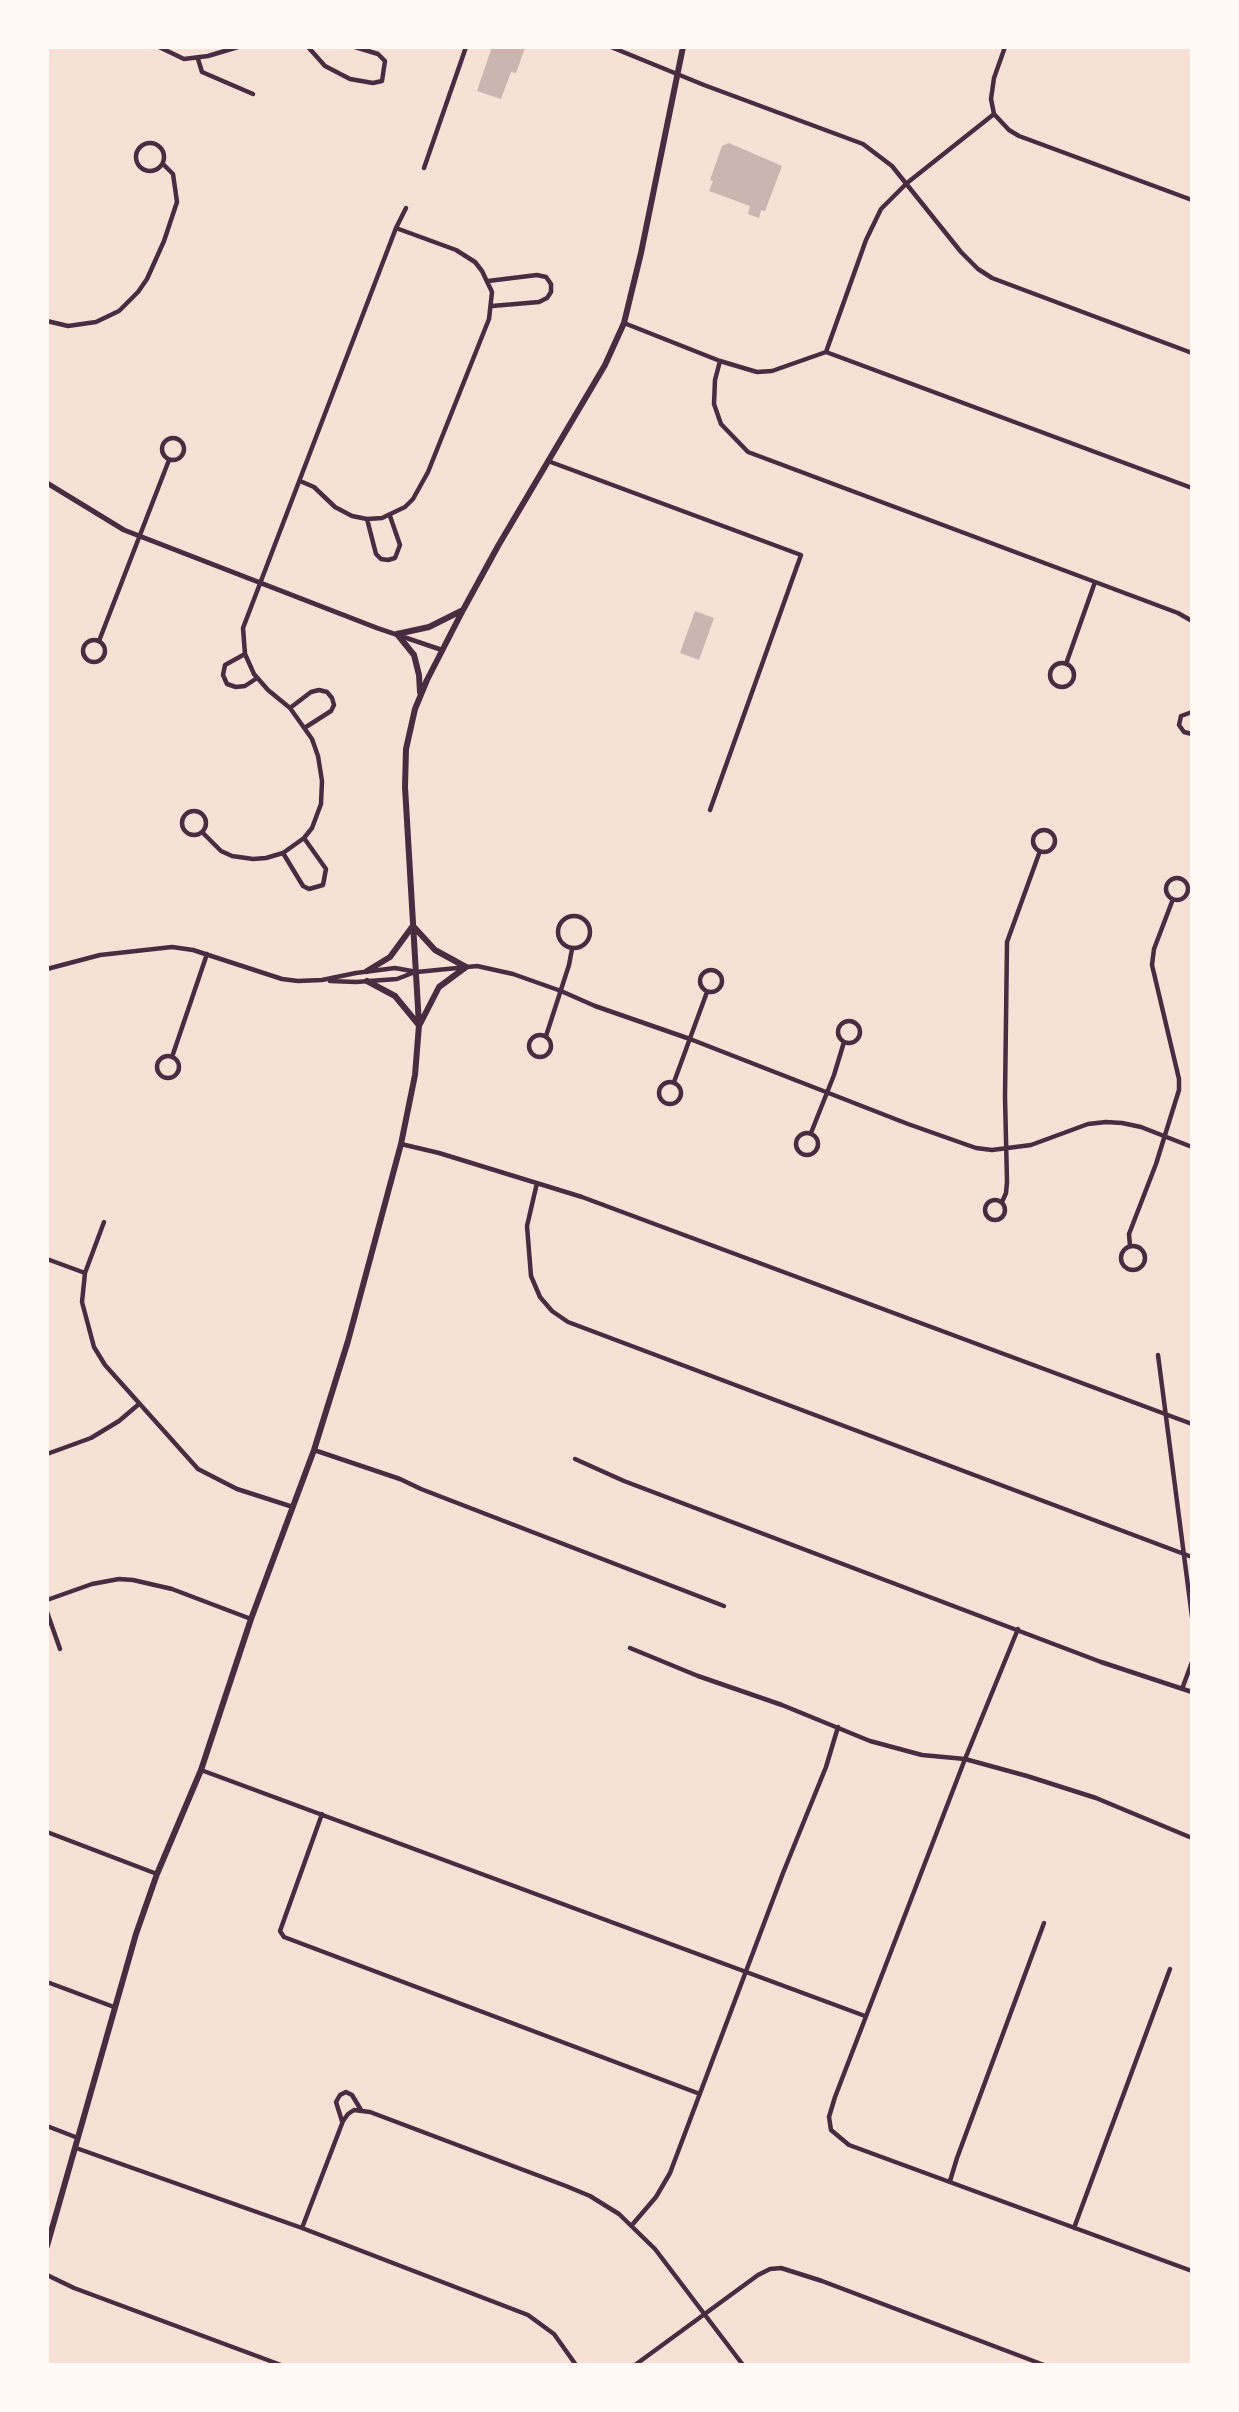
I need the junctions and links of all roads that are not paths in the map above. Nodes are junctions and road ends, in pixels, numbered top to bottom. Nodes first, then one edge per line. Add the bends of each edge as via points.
1 (159, 47) edge
2 (238, 47) edge
3 (308, 47) edge
4 (355, 47) edge
5 (466, 47) edge
6 (611, 47) edge
7 (682, 47) edge
8 (1005, 47) edge
9 (222, 50) edge
10 (198, 59) junction
11 (677, 73) junction
12 (253, 94) dead end
13 (994, 114) junction
14 (163, 164) junction
15 (424, 168) dead end
16 (907, 183) junction
17 (1192, 200) edge
18 (406, 208) dead end
19 (396, 228) junction
20 (488, 281) junction
21 (492, 306) junction
22 (47, 321) edge
23 (624, 323) junction
24 (826, 352) junction
25 (1192, 353) edge
26 (720, 361) junction
27 (169, 460) junction
28 (548, 461) junction
29 (300, 481) junction
30 (47, 483) edge
31 (1192, 488) edge
32 (390, 516) junction
33 (368, 519) junction
34 (141, 535) junction
35 (261, 581) junction
36 (1094, 582) junction
37 (463, 610) junction
38 (1192, 621) edge
39 (397, 634) junction
40 (99, 641) junction
41 (442, 649) junction
42 (245, 654) junction
43 (1066, 664) junction
44 (257, 678) junction
45 (420, 696) junction
46 (290, 708) junction
47 (1192, 712) edge
48 (306, 727) junction
49 (1192, 734) edge
50 (710, 810) dead end
51 (202, 832) junction
52 (304, 838) junction
53 (1040, 851) junction
54 (283, 853) junction
55 (1173, 900) junction
56 (413, 925) junction
57 (572, 948) junction
58 (207, 954) junction
59 (466, 967) junction
60 (47, 969) edge
61 (367, 971) junction
62 (417, 972) junction
63 (322, 980) junction
64 (367, 981) junction
65 (561, 991) junction
66 (707, 992) junction
67 (419, 1025) junction
68 (545, 1036) junction
69 (690, 1039) junction
70 (844, 1042) junction
71 (172, 1057) junction
72 (674, 1082) junction
73 (826, 1092) junction
74 (811, 1133) junction
75 (1165, 1136) junction
76 (401, 1144) junction
77 (1192, 1147) edge
78 (1006, 1148) junction
79 (537, 1183) junction
80 (1002, 1202) junction
81 (104, 1222) dead end
82 (1130, 1246) junction
83 (47, 1259) edge
84 (86, 1273) junction
85 (1158, 1355) dead end
86 (139, 1404) junction
87 (1166, 1414) junction
88 (1192, 1424) edge
89 (314, 1450) junction
90 (47, 1454) edge
91 (575, 1459) dead end
92 (293, 1507) junction
93 (1184, 1554) junction
94 (1192, 1557) edge
95 (47, 1600) edge
96 (724, 1606) dead end
97 (47, 1612) edge
98 (1192, 1617) edge
99 (251, 1619) junction
100 (1018, 1629) junction
101 (630, 1648) dead end
102 (60, 1649) dead end
103 (1192, 1662) edge
104 (1182, 1689) junction
105 (1192, 1692) edge
106 (838, 1727) junction
107 (965, 1759) junction
108 (201, 1770) junction
109 (322, 1814) junction
110 (47, 1832) edge
111 (1192, 1838) edge
112 (157, 1874) junction
113 (1044, 1923) dead end
114 (1170, 1969) dead end
115 (747, 1972) junction
116 (47, 1982) edge
117 (114, 2007) junction
118 (865, 2016) junction
119 (700, 2094) junction
120 (361, 2110) junction
121 (343, 2121) junction
122 (47, 2126) edge
123 (78, 2138) junction
124 (76, 2148) junction
125 (950, 2181) junction
126 (632, 2225) junction
127 (302, 2228) junction
128 (1074, 2228) junction
129 (47, 2246) edge
130 (1192, 2271) edge
131 (47, 2275) edge
132 (705, 2314) junction
133 (281, 2365) edge
134 (576, 2365) edge
135 (635, 2365) edge
136 (743, 2365) edge
137 (1044, 2365) edge

1 - 10 street via 175,56
2 - 9 street
3 - 4 street via 325,66 350,79 382,81 385,61
5 - 15 street
6 - 11 street
7 - 11 main road
8 - 13 street via 994,78
9 - 10 street
10 - 12 street via 202,72
11 - 16 street via 863,144
11 - 23 main road
13 - 16 street
13 - 17 street via 1019,136
14 - 14 street via 163,153 156,144 145,144 136,151 136,162 143,170 154,171
14 - 22 street via 173,174 177,202 138,292 119,310 96,322 68,326
16 - 24 street via 873,223
16 - 25 street via 978,270
18 - 19 street
19 - 20 street via 467,256
19 - 29 street
20 - 21 street
20 - 21 street via 537,275 547,277 551,284 547,298 539,302
21 - 32 street via 428,472 414,499
23 - 26 street
23 - 28 main road via 605,365
24 - 26 street via 772,371 757,372
24 - 31 street
26 - 36 street via 714,404 721,424 748,452
27 - 27 street via 184,453 184,444 177,438 168,438 162,445
27 - 34 street
28 - 37 main road
28 - 50 street via 802,555
29 - 33 street via 314,487 335,507
29 - 35 street
30 - 34 street via 112,524
32 - 33 street
32 - 33 street via 400,552 388,560 376,554
34 - 35 street
34 - 40 street
35 - 39 street
35 - 42 street via 243,628
36 - 38 street
36 - 43 street
37 - 39 main road via 427,627
37 - 41 main road
39 - 41 street
39 - 45 main road via 416,662
40 - 40 street via 90,640 84,646 89,661 98,662 104,656 105,647
41 - 45 main road
42 - 44 street
42 - 44 street via 225,665 227,684 245,686
43 - 43 street via 1051,670 1057,685 1073,679 1073,670
44 - 46 street
45 - 56 main road via 406,749 405,825
46 - 48 street
46 - 48 street via 311,692 327,692 334,705 331,711
47 - 49 street via 1184,713 1180,720 1181,729
48 - 52 street via 318,756 322,794 317,817
51 - 51 street via 206,824 203,815 186,813 184,831
51 - 54 street via 221,851 242,858
52 - 54 street
52 - 54 street via 326,869 323,885 303,886
53 - 53 street via 1054,845 1048,831 1040,830 1034,836
53 - 78 street via 1007,942
55 - 55 street via 1187,892 1180,879 1166,886
55 - 75 street via 1152,965 1179,1079
56 - 59 main road via 435,950
56 - 61 main road via 390,957
56 - 62 main road
57 - 57 street via 584,945 591,934 587,922 576,916 564,919 558,930 561,942
57 - 65 street
58 - 60 street via 172,947 126,951
58 - 63 street via 282,979
58 - 71 street
59 - 62 street
59 - 65 street via 513,974
59 - 67 main road via 439,987
61 - 62 street via 395,968
61 - 63 street
62 - 64 street
62 - 67 main road
63 - 64 street
64 - 67 main road via 395,996
65 - 68 street
65 - 69 street
66 - 66 street via 722,984 714,970 700,977 700,986
66 - 69 street
67 - 76 main road via 415,1075
68 - 68 street via 530,1041 529,1050 535,1056 544,1057 551,1051
69 - 72 street
69 - 73 street
70 - 70 street via 860,1036 860,1027 853,1021 838,1027
70 - 73 street
71 - 71 street via 157,1063 164,1078 179,1071
72 - 72 street via 665,1082 659,1089 659,1098 666,1103 680,1097
73 - 74 street
73 - 78 street via 975,1148
74 - 74 street via 796,1140 796,1149 803,1154 817,1148
75 - 77 street
75 - 78 street via 1122,1122 1106,1122
75 - 82 street via 1129,1234
76 - 79 street
76 - 89 main road
78 - 80 street
79 - 87 street
79 - 93 street via 527,1226 531,1276 540,1297 568,1322
80 - 80 street via 988,1203 989,1217 1002,1216
81 - 84 street
82 - 82 street via 1122,1252 1121,1261 1136,1270 1145,1255 1139,1247
83 - 84 street
84 - 86 street via 82,1301 94,1347
85 - 87 street
86 - 90 street via 91,1438
86 - 92 street via 198,1469 237,1489
87 - 88 street
87 - 93 street
89 - 92 main road
89 - 96 street
91 - 100 street
92 - 99 main road
93 - 94 street
93 - 98 street
95 - 99 street via 92,1584 133,1580 172,1589
97 - 102 street
99 - 108 main road
100 - 104 street
100 - 107 street
101 - 106 street
103 - 104 street
104 - 105 street
106 - 107 street via 898,1750
106 - 115 street
107 - 111 street via 1096,1798
107 - 118 street
108 - 109 street
108 - 112 main road
109 - 115 street
109 - 119 street via 280,1931 284,1937
110 - 112 street
112 - 117 main road
113 - 125 street
114 - 128 street
115 - 118 street
115 - 119 street
116 - 117 street
117 - 123 main road
118 - 125 street via 829,2117 831,2130 849,2145
119 - 126 street via 670,2173
120 - 121 street
120 - 121 street via 352,2095 340,2095 336,2102
120 - 126 street via 590,2196
121 - 127 street
122 - 123 street
123 - 124 main road
124 - 127 street
124 - 129 main road
125 - 128 street
126 - 132 street
127 - 134 street via 527,2315 554,2334
128 - 130 street
131 - 133 street
132 - 135 street
132 - 136 street
132 - 137 street via 758,2275 781,2268

